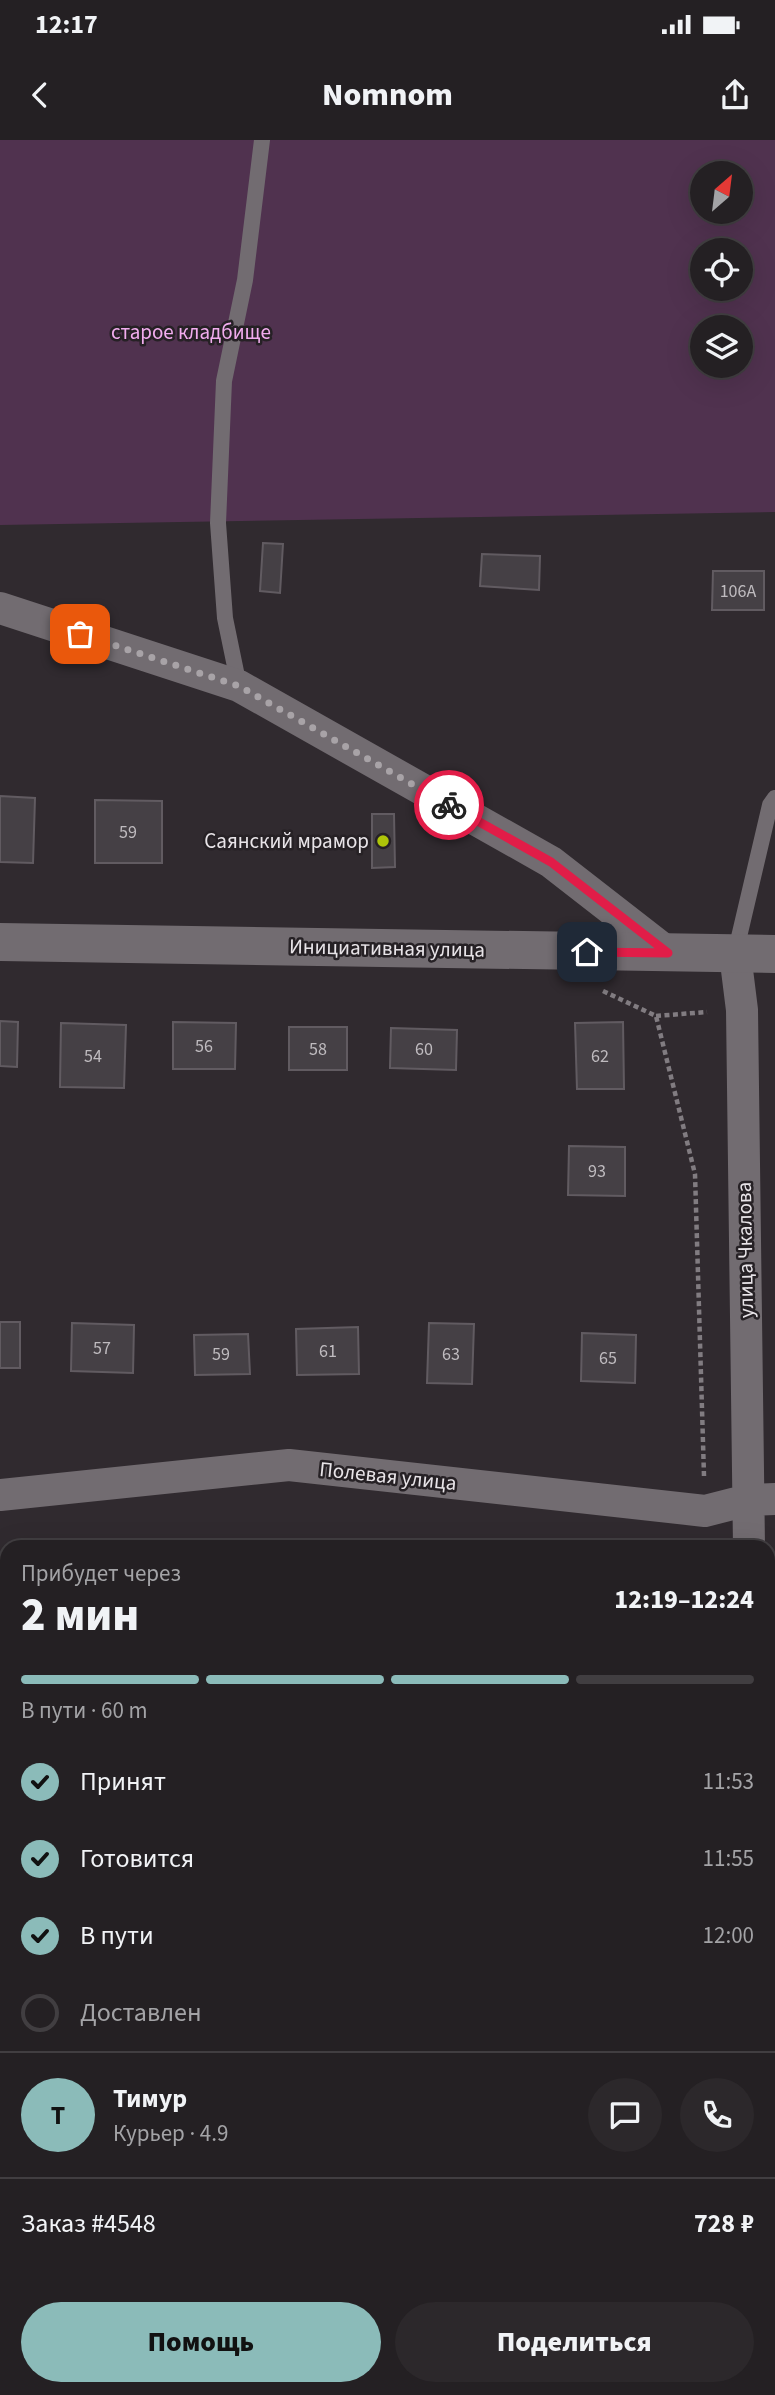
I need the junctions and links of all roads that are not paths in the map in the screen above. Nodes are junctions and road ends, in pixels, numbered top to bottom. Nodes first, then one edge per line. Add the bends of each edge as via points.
1 (262, 140) edge
2 (0, 608) edge
3 (239, 686) junction
4 (775, 798) edge
5 (0, 942) edge
6 (668, 953) junction
7 (735, 954) junction
8 (775, 954) edge
9 (0, 1495) edge
10 (762, 1499) edge
11 (751, 1540) edge

1 - 3 lane via 245,280 223,381 218,523 225,618
2 - 3 street
3 - 6 street via 551,862
4 - 7 lane via 769,805
5 - 6 street, Инициативная улица
6 - 7 street, Инициативная улица
7 - 8 street, Инициативная улица
7 - 10 street, улица Чкалова via 742,1010
9 - 10 street, Полевая улица via 289,1465 705,1511
10 - 11 street, улица Чкалова

